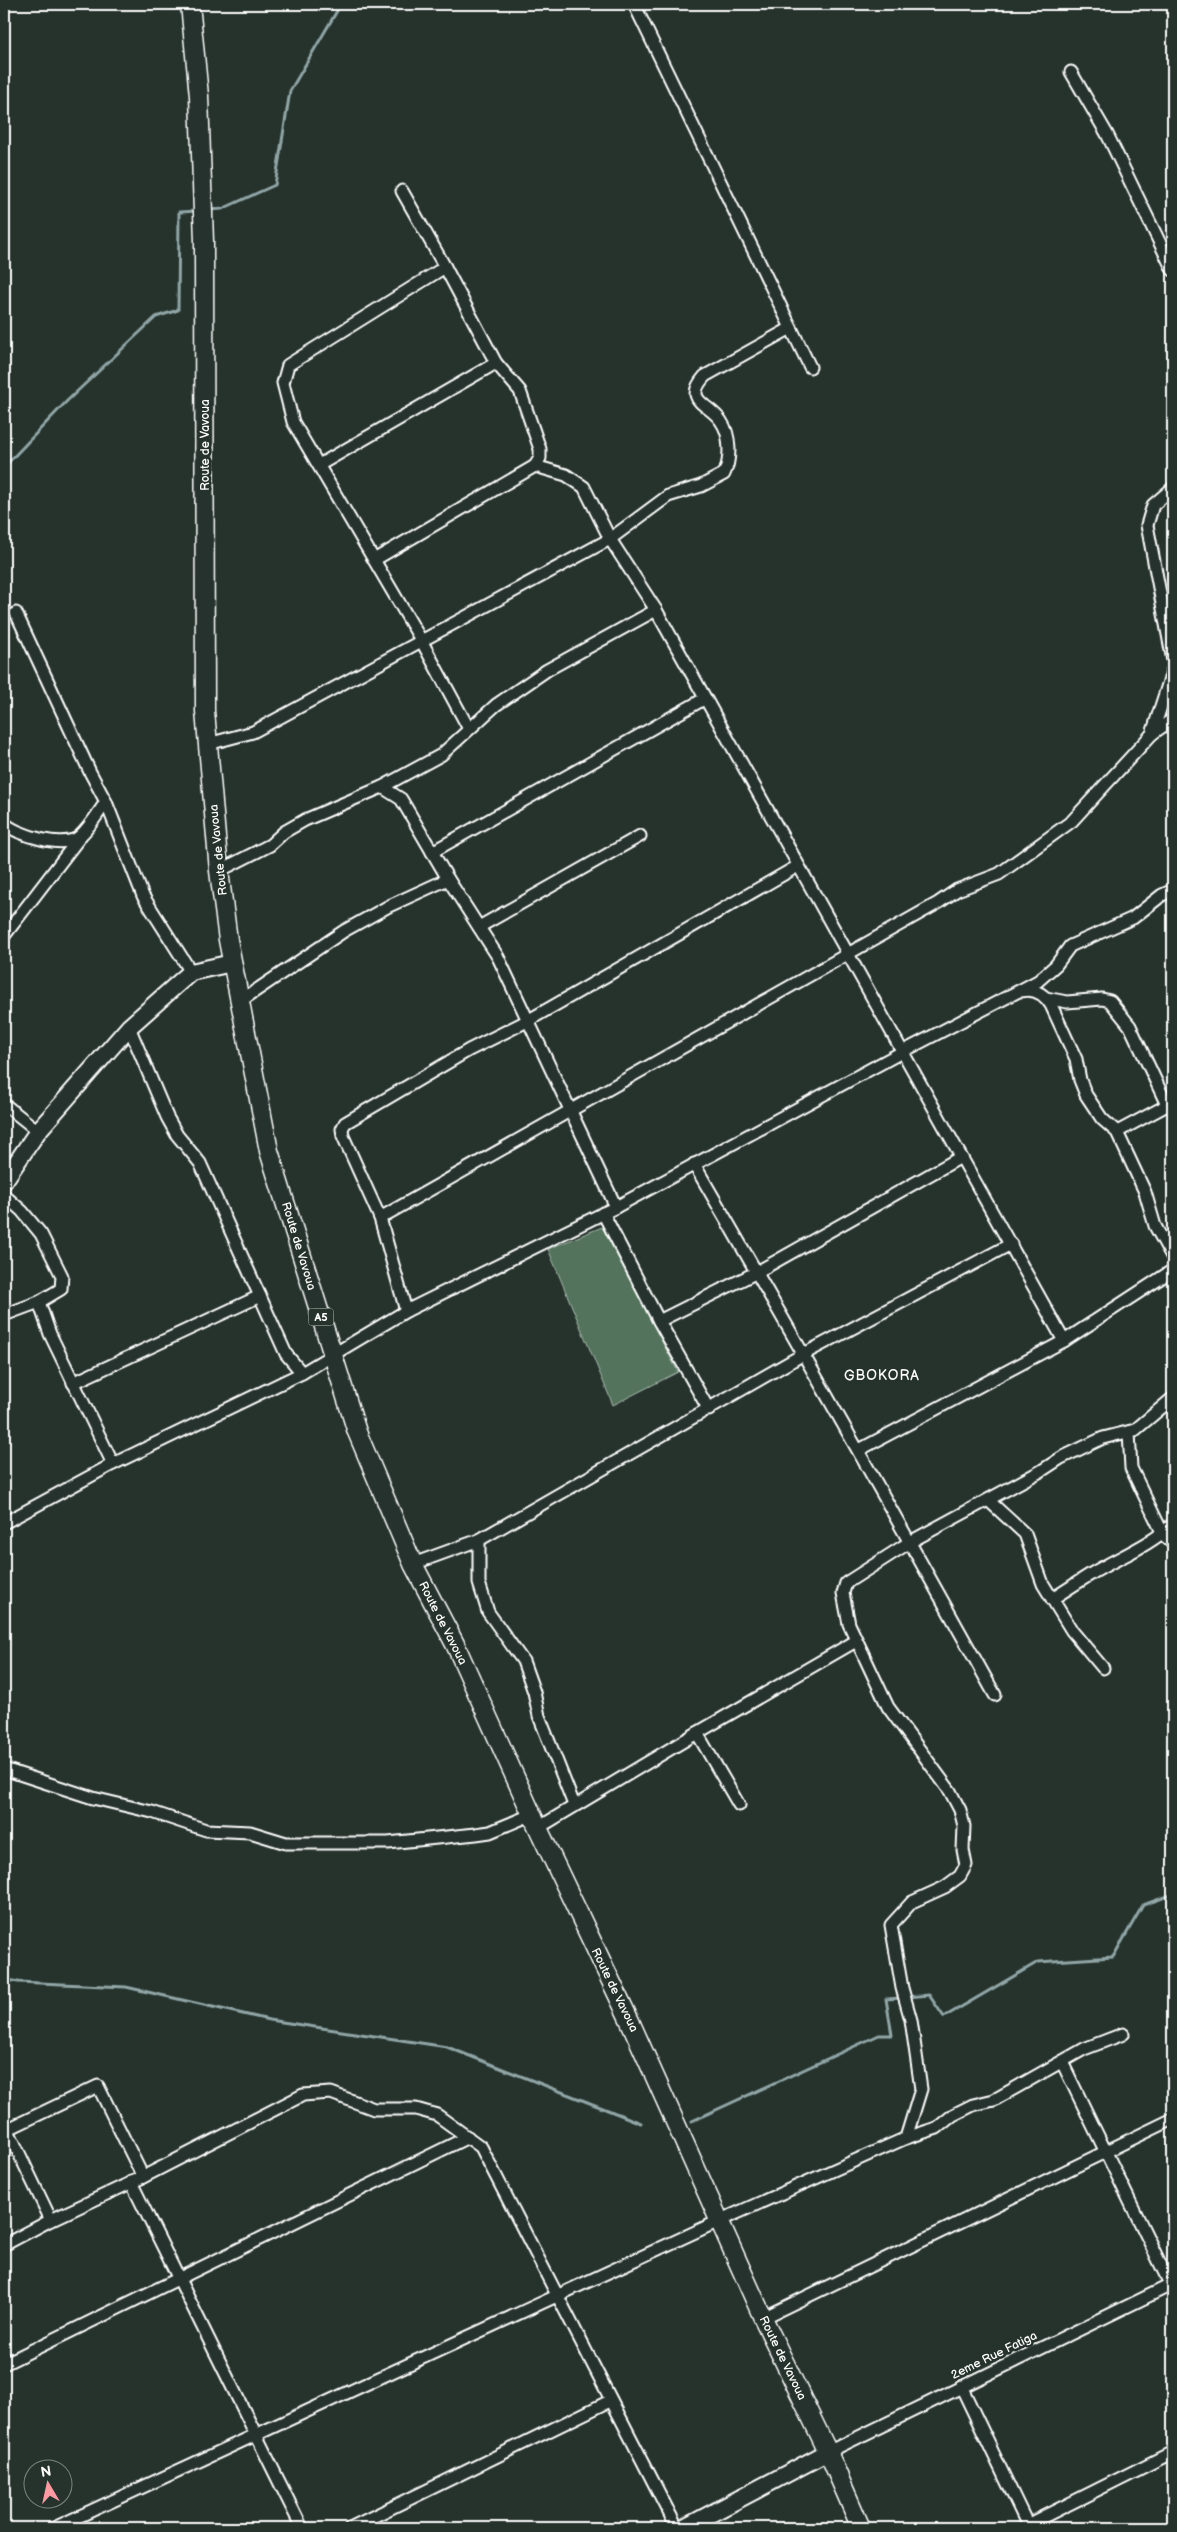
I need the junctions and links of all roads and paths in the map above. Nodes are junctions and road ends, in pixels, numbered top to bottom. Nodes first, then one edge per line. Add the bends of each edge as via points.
1 (190, 4) edge
2 (634, 4) edge
3 (1071, 72) dead end
4 (402, 191) dead end
5 (445, 267) junction
6 (1173, 270) edge
7 (791, 328) junction
8 (496, 364) junction
9 (810, 367) dead end
10 (319, 465) junction
11 (535, 466) junction
12 (1173, 488) edge
13 (610, 539) junction
14 (374, 560) junction
15 (656, 610) junction
16 (16, 613) dead end
17 (421, 640) junction
18 (1173, 661) edge
19 (1173, 669) edge
20 (704, 699) junction
21 (1173, 719) edge
22 (469, 729) junction
23 (1152, 734) junction
24 (208, 744) junction
25 (382, 787) junction
26 (106, 802) junction
27 (4, 823) edge
28 (640, 836) dead end
29 (80, 837) junction
30 (432, 852) junction
31 (798, 866) junction
32 (219, 871) junction
33 (448, 879) junction
34 (1173, 890) edge
35 (479, 927) junction
36 (4, 936) edge
37 (848, 953) junction
38 (232, 963) junction
39 (191, 972) junction
40 (1016, 993) junction
41 (1046, 998) junction
42 (239, 1002) junction
43 (529, 1020) junction
44 (128, 1027) junction
45 (902, 1052) junction
46 (4, 1104) edge
47 (1170, 1104) edge
48 (571, 1110) junction
49 (38, 1131) junction
50 (1117, 1132) junction
51 (961, 1157) junction
52 (694, 1164) junction
53 (4, 1181) edge
54 (4, 1195) edge
55 (616, 1207) junction
56 (603, 1213) junction
57 (380, 1218) junction
58 (1011, 1244) junction
59 (1173, 1258) edge
60 (1173, 1270) edge
61 (756, 1272) junction
62 (260, 1296) junction
63 (39, 1302) junction
64 (406, 1311) junction
65 (4, 1315) edge
66 (658, 1321) junction
67 (1064, 1341) junction
68 (332, 1354) junction
69 (802, 1355) junction
70 (302, 1372) junction
71 (73, 1383) junction
72 (1173, 1398) edge
73 (709, 1410) junction
74 (1129, 1432) junction
75 (859, 1450) junction
76 (113, 1464) junction
77 (988, 1500) junction
78 (4, 1523) edge
79 (1173, 1524) edge
80 (1163, 1534) junction
81 (478, 1540) junction
82 (910, 1542) junction
83 (1173, 1544) edge
84 (413, 1564) junction
85 (1052, 1599) junction
86 (856, 1641) junction
87 (1103, 1668) dead end
88 (994, 1695) dead end
89 (697, 1733) junction
90 (4, 1769) edge
91 (574, 1805) junction
92 (739, 1805) dead end
93 (535, 1821) junction
94 (1123, 2034) dead end
95 (1062, 2062) junction
96 (1173, 2119) edge
97 (5, 2128) edge
98 (468, 2137) junction
99 (906, 2138) junction
100 (1106, 2152) junction
101 (143, 2177) junction
102 (131, 2182) junction
103 (50, 2220) junction
104 (720, 2221) junction
105 (4, 2245) edge
106 (178, 2277) junction
107 (1172, 2286) edge
108 (556, 2296) junction
109 (763, 2318) junction
110 (4, 2364) edge
111 (962, 2386) junction
112 (610, 2401) junction
113 (257, 2434) junction
114 (828, 2452) junction
115 (1173, 2452) edge
116 (1028, 2527) edge
117 (54, 2528) edge
118 (302, 2528) edge
119 (350, 2528) edge
120 (677, 2528) edge
121 (684, 2528) edge
122 (861, 2528) edge

1 - 24 main road, Route de Vavoua / A5 via 199,96 204,242 205,711
2 - 7 street
3 - 6 street via 1107,134
4 - 5 street
5 - 8 street
5 - 10 street via 288,365 283,383 294,422
7 - 9 street
7 - 13 street via 705,376 698,384 698,400 721,421 725,429 729,454 724,474 701,486 668,496
8 - 10 street
8 - 11 street via 520,391 540,449 540,458
10 - 14 street
11 - 13 street via 566,475 584,487
11 - 14 street
12 - 18 street via 1153,505 1147,525
13 - 15 street
13 - 17 street
14 - 17 street
15 - 20 street
15 - 22 street via 547,670 496,705
16 - 26 street
17 - 22 street
17 - 24 street via 253,732
19 - 23 street
20 - 30 street
20 - 31 street
21 - 23 street
22 - 25 street via 441,755
23 - 37 street via 1072,821 1024,857 999,874 957,890
24 - 32 main road, Route de Vavoua / A5
25 - 30 street via 401,799
25 - 32 street via 305,820 270,845
26 - 29 street
26 - 39 street via 143,896
27 - 29 street via 25,835 59,841
28 - 35 street
29 - 36 street
30 - 33 street
31 - 37 street
31 - 43 street
32 - 38 main road, Route de Vavoua / A5
33 - 35 street
33 - 42 street via 344,931
34 - 40 street via 1133,918 1070,946 1048,974
35 - 43 street via 498,957
37 - 45 street
37 - 48 street
38 - 39 street
38 - 42 main road, Route de Vavoua / A5
39 - 44 street
40 - 41 street via 1035,990
40 - 45 street
41 - 47 street via 1067,1002 1110,1001 1130,1026
41 - 50 street via 1076,1059 1086,1095 1102,1119
42 - 68 main road, Route de Vavoua / A5 via 269,1151
43 - 48 street
43 - 57 street via 469,1050 345,1123 343,1136
44 - 49 street
44 - 62 street via 166,1117 176,1135 200,1163
45 - 51 street
45 - 52 street
46 - 49 street
47 - 50 street
48 - 55 street
48 - 57 street
49 - 53 street
50 - 59 street via 1145,1192 1154,1226
51 - 58 street
51 - 61 street
52 - 55 street
52 - 61 street
54 - 63 street via 41,1234 62,1276 60,1289
55 - 56 street
56 - 64 street
56 - 66 street
57 - 64 street
58 - 67 street
58 - 69 street
60 - 67 street
61 - 66 street
61 - 69 street
62 - 70 street via 286,1354
62 - 71 street
63 - 65 street
63 - 71 street
64 - 68 street
66 - 73 street
67 - 75 street
68 - 70 street
68 - 84 main road, Route de Vavoua / A5 via 358,1432
69 - 73 street
69 - 75 street
70 - 76 street
71 - 76 street
72 - 74 street
73 - 81 street
74 - 77 street via 1103,1438 1061,1458
74 - 80 street via 1131,1468
75 - 82 street
76 - 78 street
77 - 82 street
77 - 85 street via 1025,1534 1043,1584
79 - 80 street
80 - 83 street
80 - 85 street
81 - 84 street
81 - 91 street via 479,1583 488,1612 523,1661 539,1716
82 - 86 street via 846,1583 842,1593
82 - 88 street
84 - 93 main road, Route de Vavoua / A5 via 455,1644
85 - 87 street via 1072,1631
86 - 89 street
86 - 99 street via 888,1707 950,1791 964,1826 966,1865 960,1876 912,1902 891,1926 911,2020 921,2089
89 - 91 street
89 - 92 street
90 - 93 street via 206,1830 250,1832 286,1843 388,1843 490,1832
91 - 93 street
93 - 104 main road, Route de Vavoua / A5
94 - 95 street via 1084,2049
95 - 99 street via 994,2100 973,2105 953,2115 938,2128
95 - 100 street
96 - 100 street
97 - 101 street via 98,2086
97 - 103 street
98 - 101 street via 437,2115 416,2109 374,2109 331,2093 318,2093 303,2095
98 - 106 street
98 - 108 street via 481,2146
99 - 104 street
100 - 107 street
100 - 109 street
101 - 102 street
102 - 103 street
102 - 106 street
103 - 105 street
104 - 108 street
104 - 109 main road, Route de Vavoua / A5
106 - 110 street
106 - 113 street
107 - 111 street, 2eme Rue Fatiga
108 - 112 street
108 - 113 street
109 - 114 main road, Route de Vavoua / A5
111 - 114 street, 2eme Rue Fatiga
111 - 116 street
112 - 119 street
112 - 120 street
113 - 117 street
113 - 118 street
114 - 121 street
114 - 122 main road, Route de Vavoua / A5
115 - 116 street

